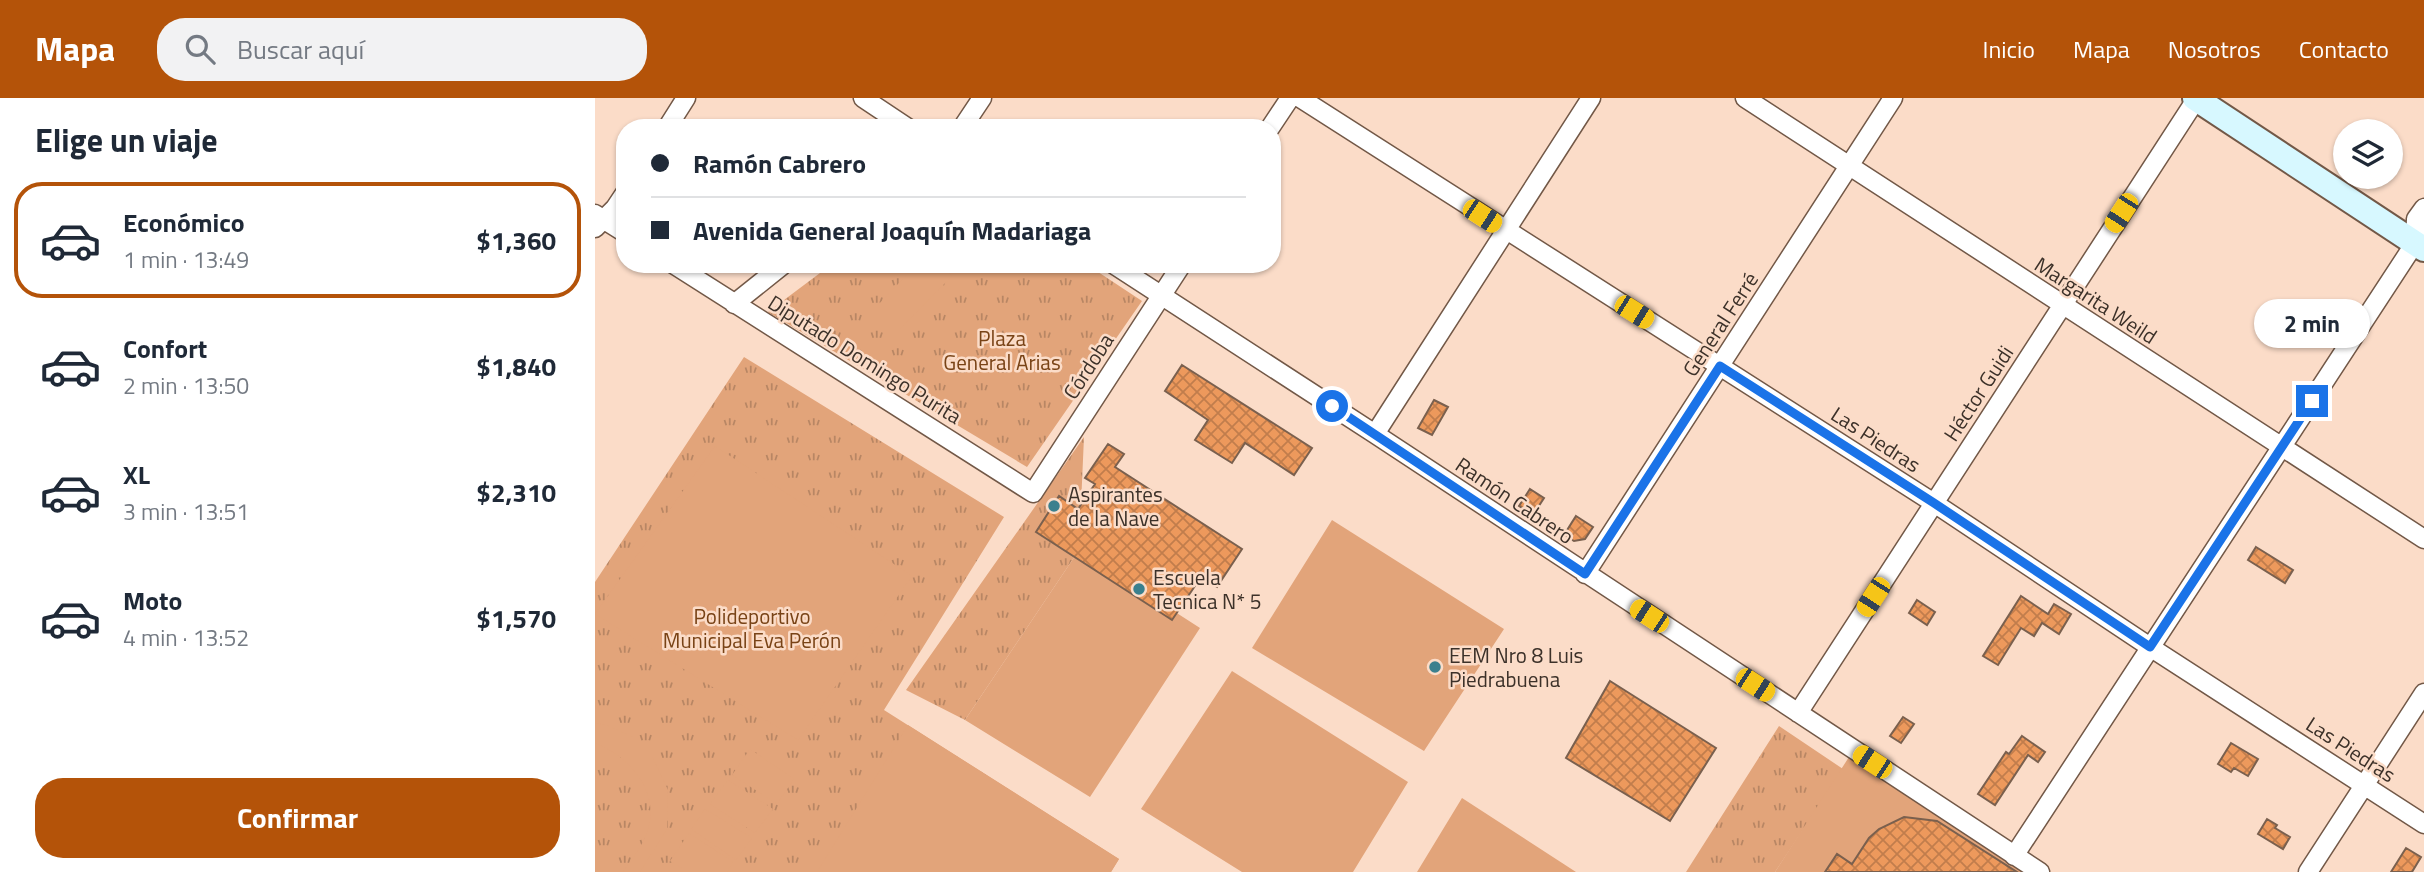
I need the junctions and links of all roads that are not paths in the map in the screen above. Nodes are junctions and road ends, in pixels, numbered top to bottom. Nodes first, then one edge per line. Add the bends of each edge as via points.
1 (686, 98) edge
2 (863, 98) edge
3 (982, 98) edge
4 (1290, 98) edge
5 (1300, 98) edge
6 (1591, 98) edge
7 (1745, 98) edge
8 (1893, 98) edge
9 (2196, 98) edge
10 (673, 119) edge
11 (894, 119) edge
12 (968, 119) edge
13 (1276, 119) edge
14 (1850, 165) junction
15 (616, 202) edge
16 (2424, 208) edge
17 (598, 221) edge
18 (616, 229) edge
19 (1505, 230) junction
20 (2421, 244) edge
21 (687, 273) edge
22 (773, 273) edge
23 (1126, 273) edge
24 (1176, 273) edge
25 (1161, 297) junction
26 (734, 304) junction
27 (2061, 305) junction
28 (1720, 366) junction
29 (1375, 434) junction
30 (2283, 446) junction
31 (1033, 493) joint
32 (1934, 503) junction
33 (2424, 539) edge
34 (1585, 574) junction
35 (2150, 647) junction
36 (2424, 693) edge
37 (1797, 713) junction
38 (2365, 785) junction
39 (2424, 824) edge
40 (2014, 856) junction
41 (2040, 872) edge
42 (2308, 872) edge

1 - 10 street
2 - 11 street
3 - 12 street
4 - 13 street
5 - 19 street, Las Piedras
6 - 19 street
7 - 14 street, Margarita Weild
8 - 14 street, General Ferré
9 - 20 street
9 - 27 street, Héctor Guidi
14 - 27 street, Margarita Weild
14 - 28 street, General Ferré
15 - 17 street
16 - 20 street via 2416,219
17 - 18 street
19 - 28 street, Las Piedras
19 - 29 street
20 - 30 street
21 - 26 street, Diputado Domingo Purita
22 - 26 street
23 - 25 street, Ramón Cabrero
24 - 25 street, Córdoba
25 - 29 street, Ramón Cabrero
25 - 31 street, Córdoba
26 - 31 street, Diputado Domingo Purita
27 - 30 street, Margarita Weild
27 - 32 street, Héctor Guidi
28 - 32 street, Las Piedras
28 - 34 street, General Ferré
29 - 34 street, Ramón Cabrero
30 - 33 street, Margarita Weild
30 - 35 street
32 - 35 street, Las Piedras
32 - 37 street, Héctor Guidi
34 - 37 street, Ramón Cabrero
35 - 38 street, Las Piedras
35 - 40 street
36 - 38 street
37 - 40 street, Ramón Cabrero
38 - 39 street, Las Piedras
38 - 42 street
40 - 41 street

